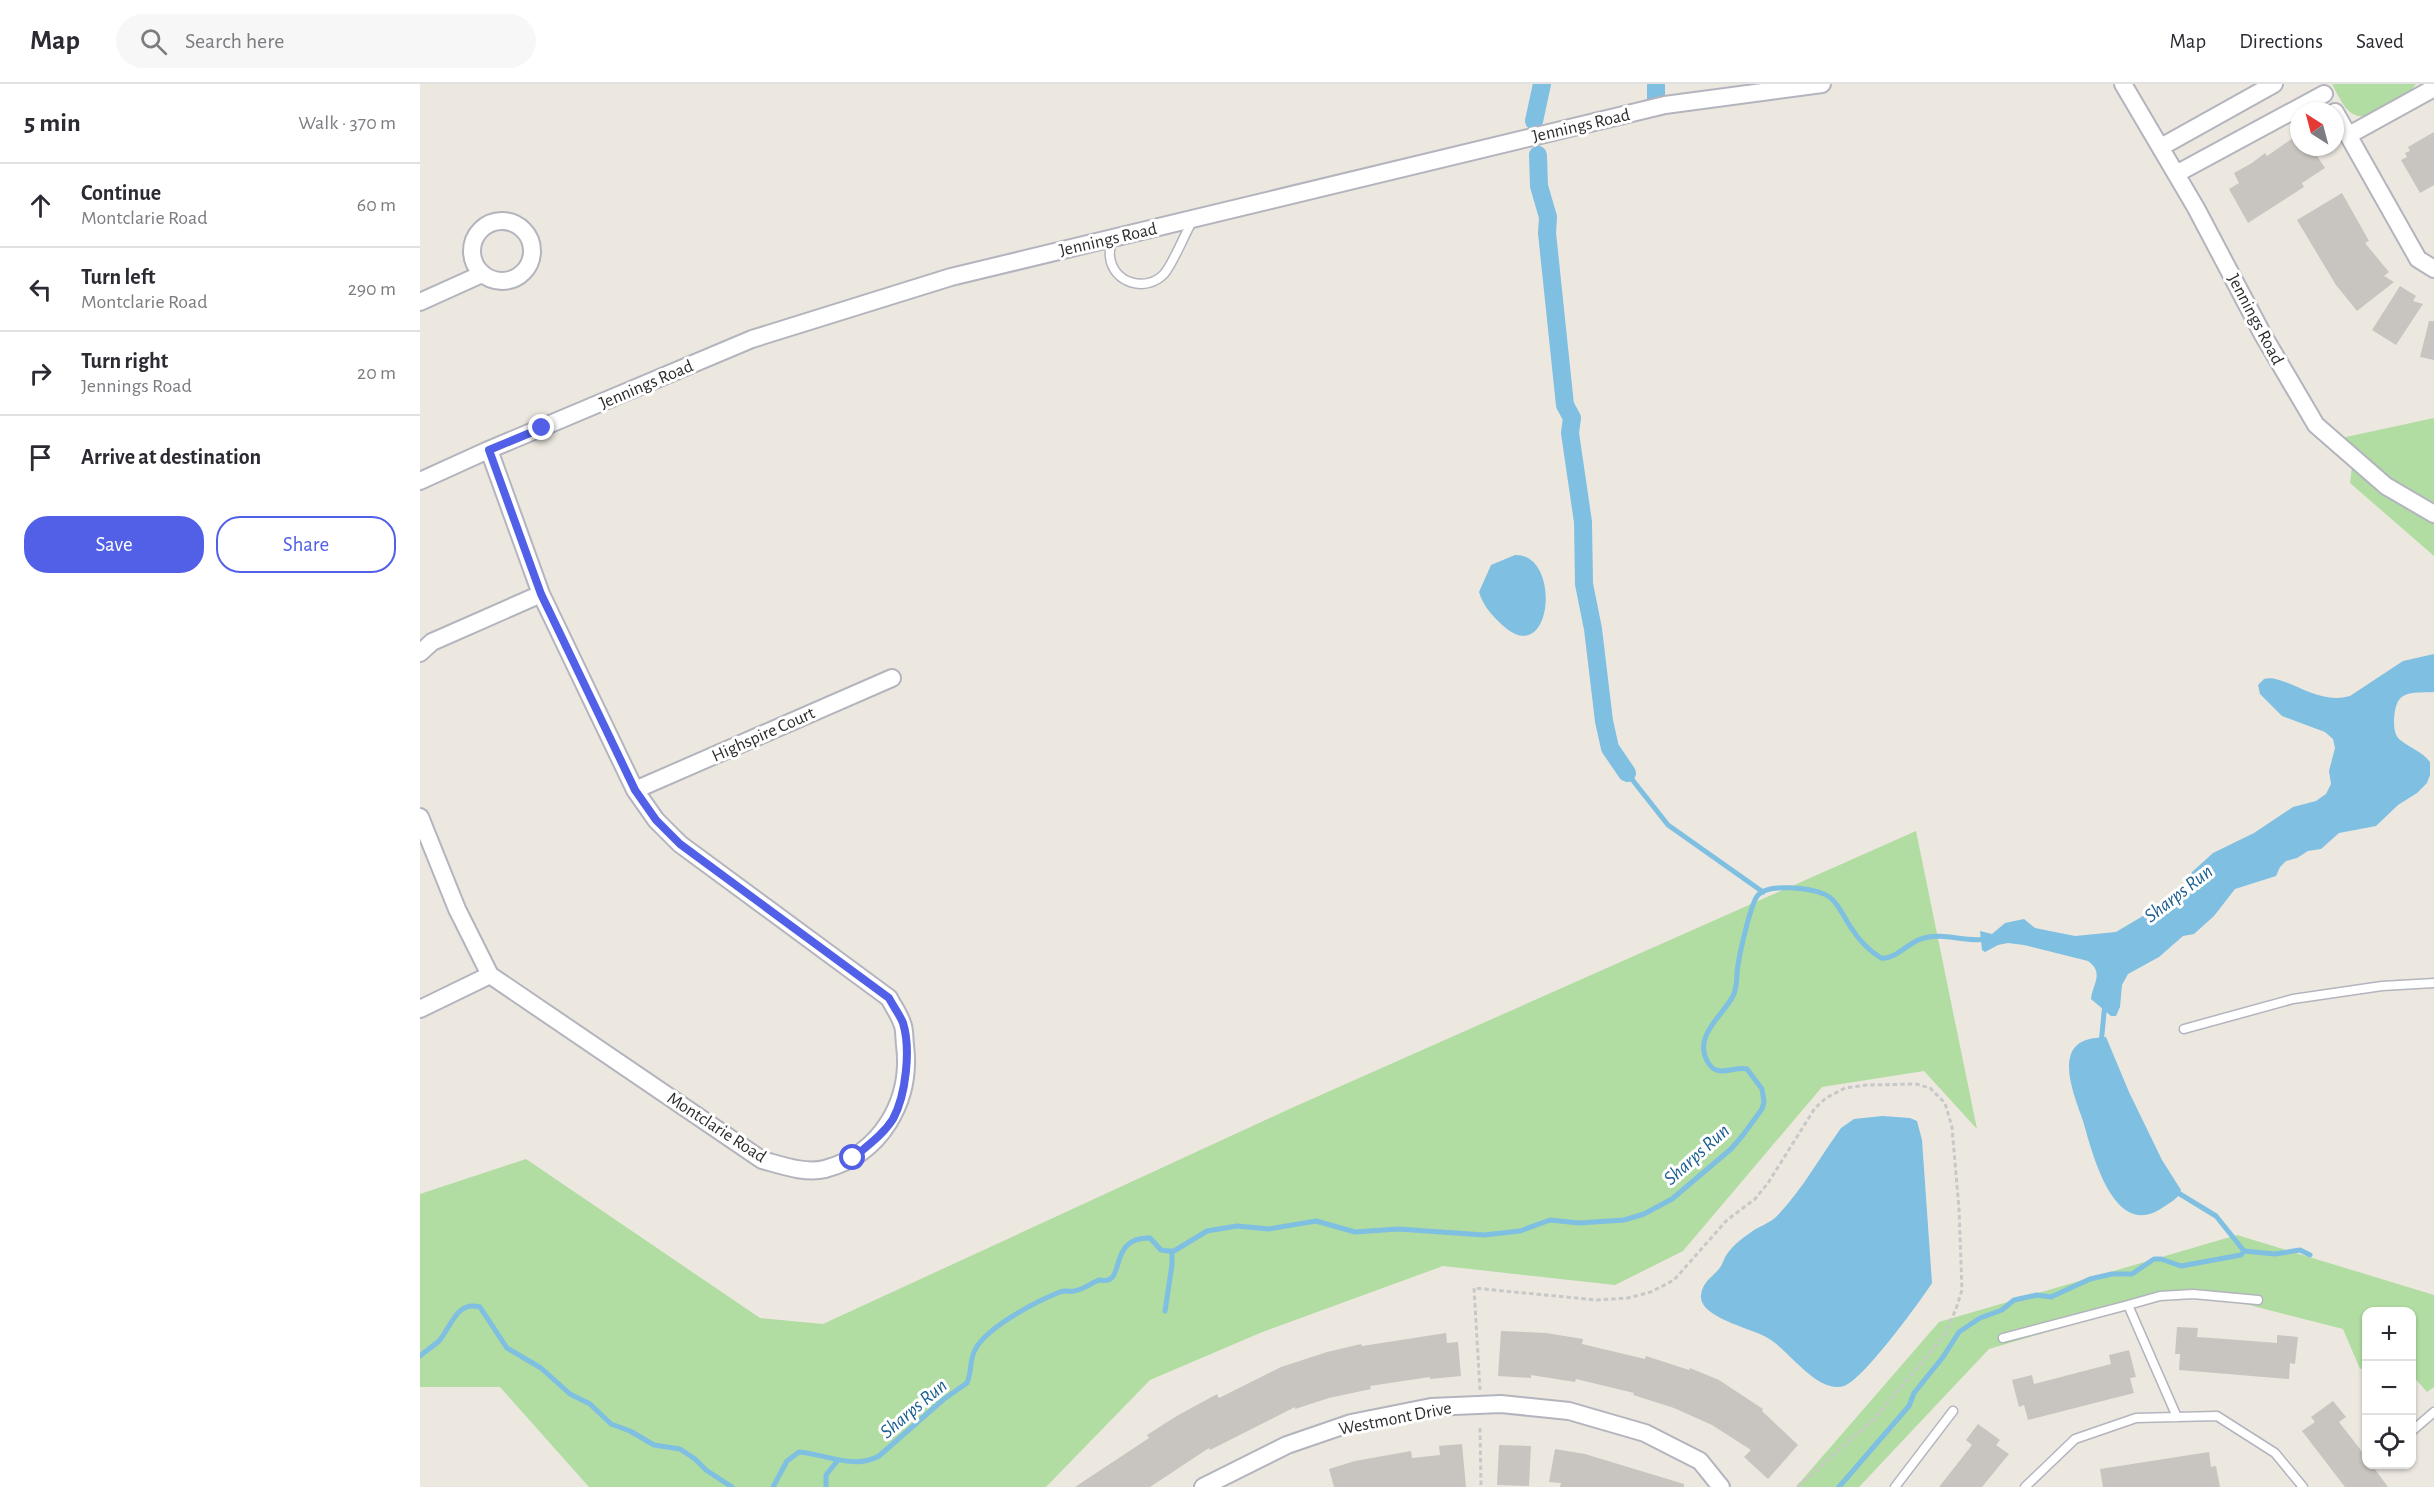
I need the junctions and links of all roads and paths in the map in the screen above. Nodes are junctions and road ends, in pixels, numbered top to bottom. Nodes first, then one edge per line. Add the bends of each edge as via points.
1 (1822, 84) edge
2 (2123, 84) edge
3 (2274, 84) edge
4 (2434, 88) edge
5 (2321, 89) edge
6 (2329, 102) edge
7 (2344, 127) edge
8 (2349, 135) junction
9 (2161, 147) junction
10 (2176, 174) junction
11 (1193, 218) junction
12 (1112, 237) junction
13 (2434, 269) edge
14 (482, 273) dead end
15 (420, 302) edge
16 (489, 450) junction
17 (420, 481) edge
18 (2434, 514) edge
19 (541, 594) junction
20 (420, 653) edge
21 (892, 678) dead end
22 (635, 790) junction
23 (420, 817) edge
24 (490, 975) junction
25 (2434, 983) edge
26 (420, 1009) edge
27 (2184, 1029) dead end
28 (2258, 1300) dead end
29 (2128, 1305) junction
30 (2003, 1338) dead end
31 (1480, 1394) dead end
32 (1953, 1412) dead end
33 (2434, 1412) edge
34 (2177, 1417) junction
35 (1480, 1428) dead end
36 (2416, 1428) edge
37 (2029, 1486) edge
38 (1203, 1487) edge
39 (1481, 1487) edge
40 (1721, 1487) edge
41 (1797, 1487) edge
42 (1895, 1487) edge
43 (2303, 1487) edge

1 - 11 street, Jennings Road via 1665,105
2 - 9 street, Jennings Road
3 - 9 street
4 - 8 street
5 - 6 street
5 - 10 street
7 - 8 street
8 - 13 street via 2418,259
9 - 10 street, Jennings Road
10 - 18 street, Jennings Road via 2267,343 2316,424 2386,486
11 - 12 street, Jennings Road
11 - 12 lane via 1164,275 1145,285 1129,283 1116,272 1110,257
12 - 16 street, Jennings Road via 951,277 772,332
14 - 15 street
16 - 17 street, Jennings Road
16 - 19 street, Montclarie Road
19 - 20 street via 432,642
19 - 22 street, Montclarie Road
21 - 22 street, Highspire Court
22 - 24 street, Montclarie Road via 656,820 680,844 889,998 903,1023 907,1059 902,1094 893,1119 853,1158 824,1169 796,1169 762,1160
23 - 24 street, Montclarie Road via 457,909
24 - 26 street
25 - 27 lane via 2293,999
28 - 29 lane via 2193,1294 2160,1296
29 - 30 lane
29 - 34 lane
31 - 41 path via 1474,1287 1596,1300 1651,1292 1674,1280 1727,1220 1755,1199 1815,1107 1827,1098 1845,1088 1867,1085 1916,1084 1930,1088 1944,1103 1953,1127 1962,1290 1956,1309 1944,1336 1875,1418
32 - 42 lane
33 - 36 lane
34 - 37 lane via 2136,1418 2075,1439
34 - 43 lane via 2217,1416 2275,1453
35 - 39 path
38 - 40 street, Westmont Drive via 1287,1445 1351,1423 1431,1407 1501,1404 1569,1411 1645,1433 1700,1461

